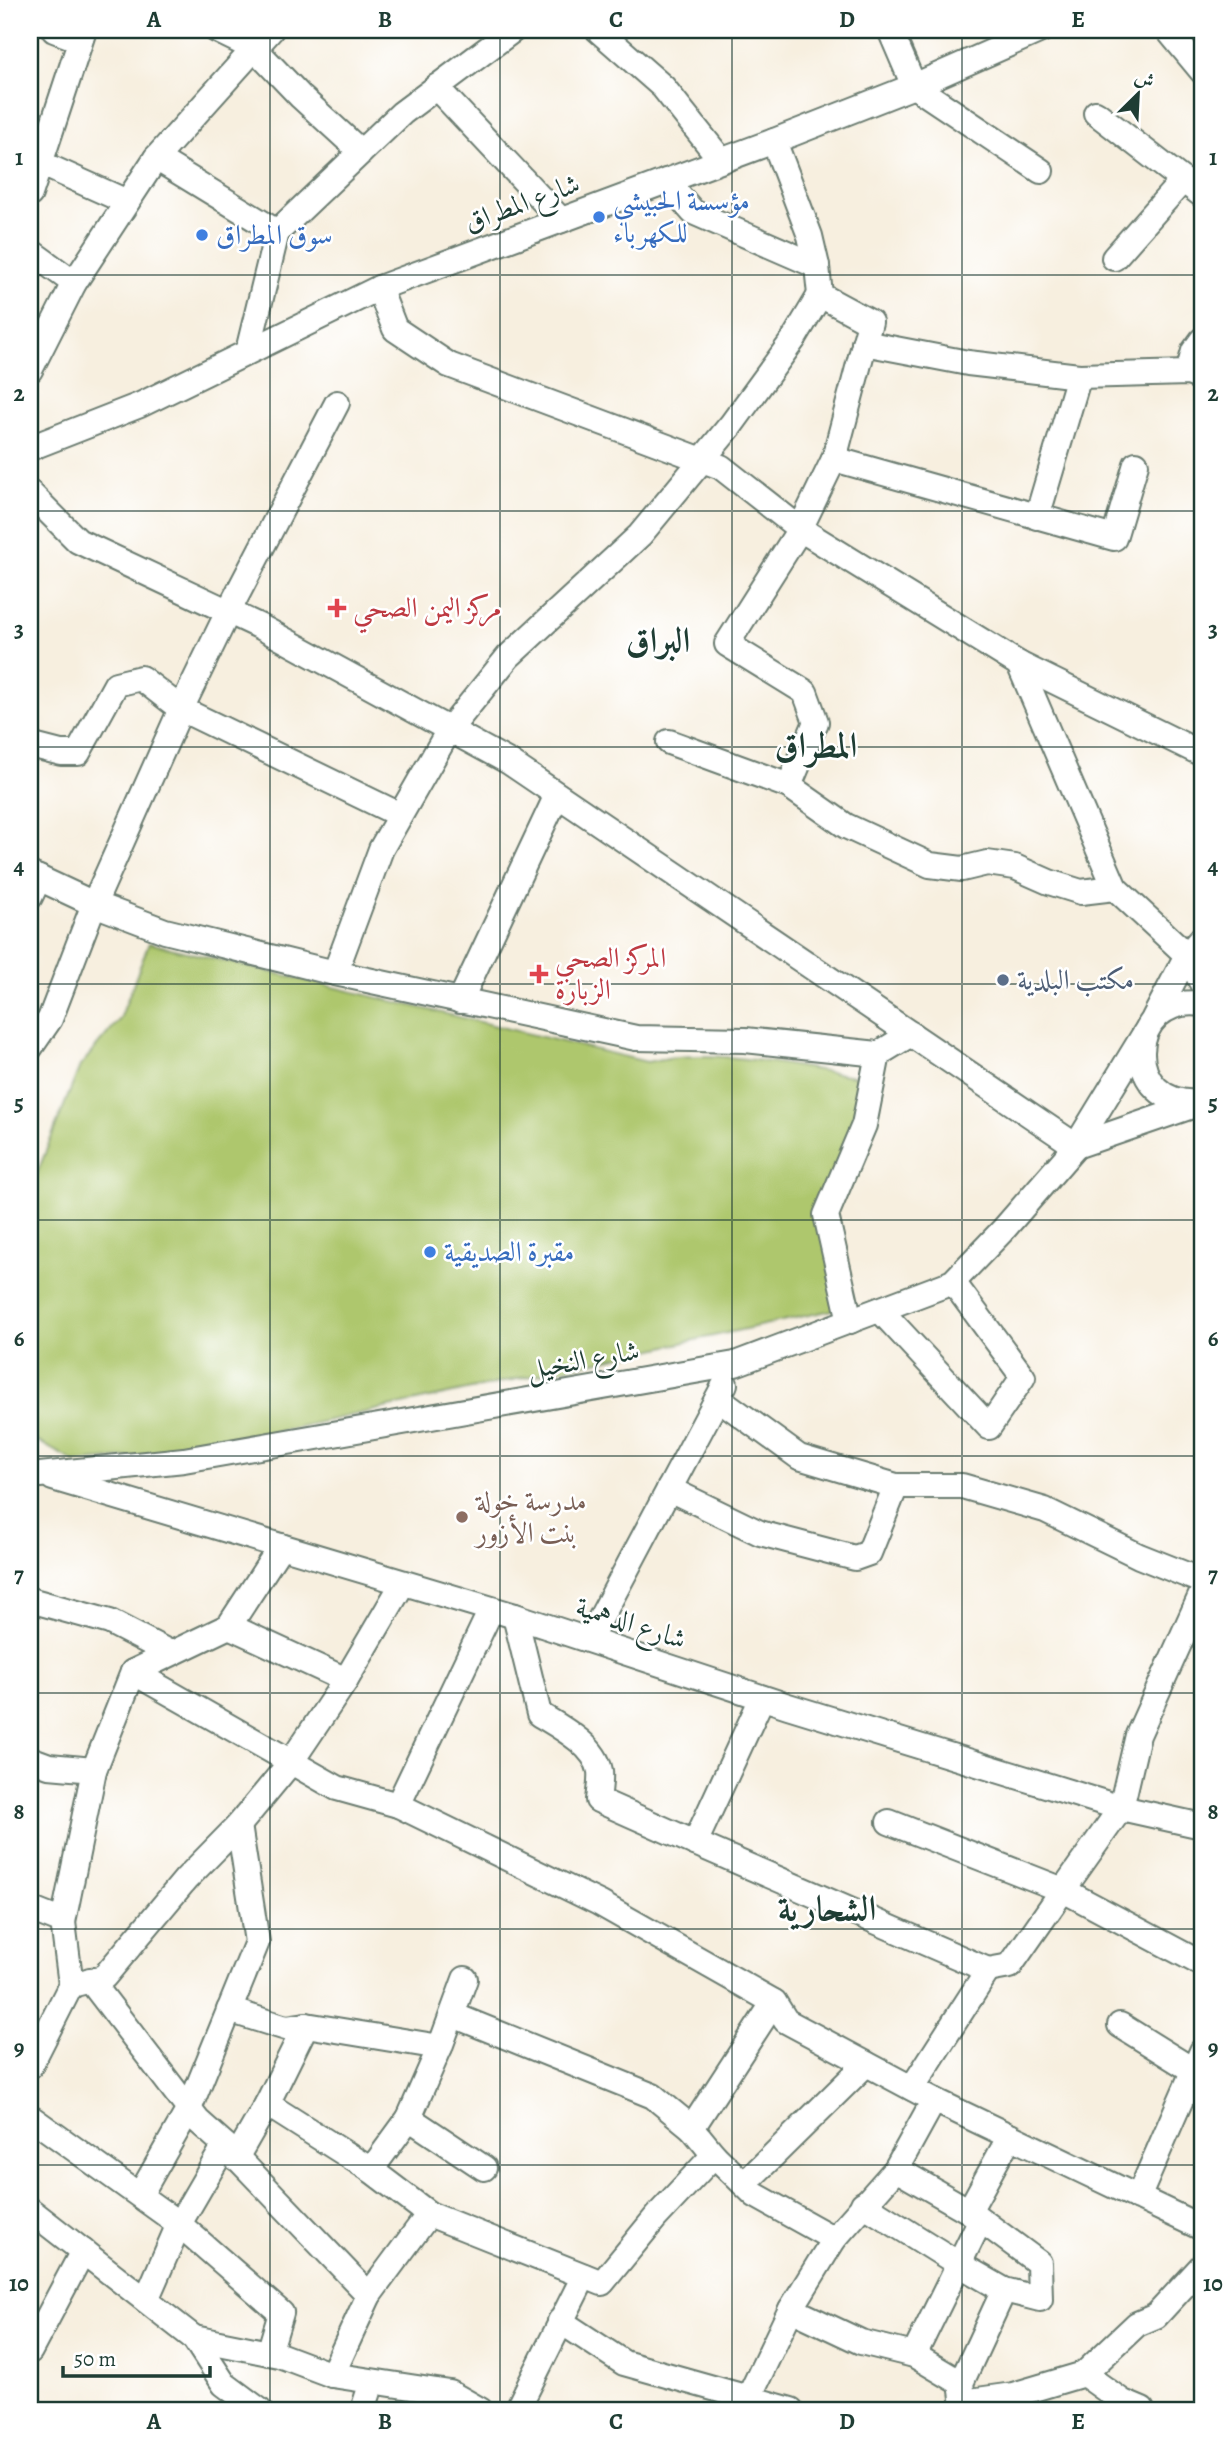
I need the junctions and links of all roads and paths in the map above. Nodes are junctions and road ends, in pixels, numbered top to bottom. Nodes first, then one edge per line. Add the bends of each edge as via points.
1 (54, 30) edge
2 (216, 30) edge
3 (598, 30) edge
4 (890, 30) edge
5 (1041, 30) edge
6 (1168, 30) edge
7 (503, 32) edge
8 (82, 35) edge
9 (263, 39) edge
10 (1202, 71) edge
11 (914, 86) junction
12 (436, 88) junction
13 (1096, 113) dead end
14 (774, 141) junction
15 (361, 152) junction
16 (156, 158) junction
17 (721, 160) junction
18 (40, 163) junction
19 (1041, 171) dead end
20 (666, 181) junction
21 (1193, 188) edge
22 (30, 194) edge
23 (127, 202) junction
24 (561, 220) junction
25 (277, 232) junction
26 (30, 251) edge
27 (1114, 258) dead end
28 (817, 266) junction
29 (74, 283) junction
30 (379, 288) junction
31 (820, 295) junction
32 (1202, 340) edge
33 (864, 343) junction
34 (248, 351) junction
35 (30, 370) edge
36 (1195, 375) edge
37 (1079, 376) junction
38 (337, 403) dead end
39 (30, 448) edge
40 (834, 459) junction
41 (701, 460) junction
42 (1136, 464) dead end
43 (30, 493) edge
44 (1037, 517) junction
45 (800, 529) junction
46 (228, 612) junction
47 (1019, 664) junction
48 (181, 709) junction
49 (449, 730) junction
50 (668, 742) dead end
51 (30, 745) edge
52 (1202, 754) edge
53 (789, 786) junction
54 (557, 795) junction
55 (400, 816) junction
56 (33, 883) edge
57 (1115, 888) junction
58 (94, 904) junction
59 (1195, 947) edge
60 (335, 974) junction
61 (1202, 983) edge
62 (460, 1001) junction
63 (1202, 1004) edge
64 (1149, 1027) junction
65 (911, 1034) junction
66 (30, 1048) edge
67 (878, 1054) junction
68 (1202, 1102) edge
69 (1076, 1146) junction
70 (953, 1282) junction
71 (880, 1310) junction
72 (849, 1321) junction
73 (735, 1364) junction
74 (718, 1398) junction
75 (36, 1476) edge
76 (896, 1486) junction
77 (669, 1489) junction
78 (281, 1546) junction
79 (1202, 1581) edge
80 (403, 1583) junction
81 (1202, 1593) edge
82 (30, 1600) edge
83 (503, 1613) junction
84 (229, 1626) junction
85 (589, 1640) junction
86 (170, 1653) junction
87 (133, 1672) junction
88 (346, 1680) junction
89 (762, 1698) junction
90 (30, 1759) edge
91 (291, 1762) junction
92 (94, 1770) junction
93 (398, 1805) junction
94 (1122, 1808) junction
95 (889, 1822) dead end
96 (239, 1825) junction
97 (1202, 1826) edge
98 (695, 1843) junction
99 (1063, 1890) junction
100 (30, 1909) edge
101 (63, 1922) junction
102 (1202, 1964) edge
103 (988, 1970) junction
104 (465, 1979) dead end
105 (80, 1983) junction
106 (774, 2002) junction
107 (229, 2010) junction
108 (453, 2015) junction
109 (306, 2025) junction
110 (1120, 2025) dead end
111 (440, 2047) junction
112 (866, 2064) junction
113 (30, 2066) edge
114 (1199, 2066) edge
115 (912, 2088) junction
116 (934, 2100) junction
117 (267, 2104) junction
118 (189, 2109) junction
119 (30, 2117) edge
120 (410, 2118) junction
121 (692, 2128) junction
122 (1010, 2136) junction
123 (230, 2152) junction
124 (714, 2155) junction
125 (484, 2168) dead end
126 (895, 2169) junction
127 (371, 2170) junction
128 (744, 2184) junction
129 (140, 2195) junction
130 (1138, 2198) junction
131 (863, 2204) junction
132 (31, 2214) edge
133 (429, 2214) junction
134 (975, 2216) junction
135 (179, 2224) junction
136 (1202, 2228) edge
137 (834, 2239) junction
138 (83, 2251) junction
139 (957, 2263) junction
140 (1202, 2266) edge
141 (584, 2276) junction
142 (1004, 2290) junction
143 (369, 2295) junction
144 (146, 2300) junction
145 (791, 2309) junction
146 (560, 2321) junction
147 (194, 2338) junction
148 (30, 2351) edge
149 (269, 2353) junction
150 (914, 2355) junction
151 (1084, 2374) junction
152 (332, 2375) junction
153 (372, 2382) junction
154 (960, 2398) edge
155 (748, 2399) junction
156 (259, 2410) edge
157 (363, 2410) edge
158 (480, 2410) edge
159 (517, 2410) edge
160 (791, 2410) edge
161 (1142, 2410) edge

1 - 8 street
2 - 9 street
3 - 17 street via 663,87
4 - 11 street
5 - 11 street, شارع المطراق
6 - 10 street
7 - 12 street
8 - 18 street
9 - 15 street via 301,97
9 - 16 street
11 - 14 street, شارع المطراق
11 - 19 street
12 - 15 street
12 - 24 street
13 - 21 street
14 - 17 street, شارع المطراق
14 - 28 street
15 - 25 street
16 - 23 street
16 - 25 street
17 - 20 street, شارع المطراق
18 - 22 street
18 - 23 street
20 - 24 street, شارع المطراق
20 - 28 street via 693,212
21 - 27 street
23 - 29 street
24 - 30 street, شارع المطراق
25 - 34 street
26 - 29 street
28 - 31 street
29 - 35 street
30 - 34 street, شارع المطراق
30 - 41 street via 394,330 449,365
31 - 33 street via 870,322
31 - 41 street via 732,425
32 - 36 street via 1194,351
33 - 37 street via 968,363
33 - 40 street
34 - 39 street, شارع المطراق via 140,405
36 - 37 street
37 - 44 street
38 - 46 street
40 - 44 street
40 - 45 street
41 - 45 street via 721,467
41 - 49 street via 639,536 508,657
42 - 44 street via 1114,538
43 - 46 street via 78,541
45 - 47 street
45 - 53 street via 726,644 805,692 816,722
46 - 48 street
46 - 49 street
47 - 52 street
47 - 57 street
48 - 51 street via 141,678 128,680 116,684 78,753
48 - 55 street
48 - 58 street
49 - 54 street via 509,762
49 - 55 street
50 - 53 street
53 - 57 street via 846,826 930,865 962,869 987,863 1006,865 1081,892
54 - 62 street
54 - 65 street
55 - 60 street via 381,849
56 - 58 street
57 - 59 street
58 - 60 street via 165,931
58 - 66 street via 50,1019
59 - 61 street
59 - 64 street, شارع النخيل
60 - 62 street
62 - 67 street via 636,1038 745,1040
63 - 64 street via 1183,1003 1167,1009
64 - 68 street via 1141,1048 1142,1064 1153,1084 1171,1099
64 - 69 street, شارع النخيل
65 - 67 street
65 - 69 street
67 - 72 street via 864,1125 826,1215
68 - 69 street
69 - 70 street, شارع النخيل
70 - 71 street, شارع النخيل
70 - 71 street via 1023,1377 989,1427
71 - 72 street, شارع النخيل
72 - 73 street, شارع النخيل
73 - 74 street
73 - 75 street, شارع النخيل via 184,1460
74 - 76 street via 799,1457
74 - 77 street
75 - 78 street, شارع الدهمية
76 - 77 street via 869,1552 855,1558 761,1533
76 - 79 street via 962,1486 1045,1510
77 - 85 street
78 - 80 street, شارع الدهمية
78 - 84 street
80 - 83 street, شارع الدهمية
80 - 88 street
81 - 94 street via 1138,1735
82 - 86 street via 110,1622
83 - 85 street, شارع الدهمية
83 - 93 street
83 - 98 street via 539,1714 592,1753 600,1771 598,1800
84 - 86 street
84 - 88 street
85 - 89 street, شارع الدهمية
86 - 87 street
87 - 91 street
87 - 92 street
88 - 91 street
89 - 94 street, شارع الدهمية
89 - 98 street
90 - 92 street via 49,1766
91 - 93 street via 337,1788
91 - 96 street
92 - 101 street
93 - 106 street via 599,1903
94 - 97 street, شارع الدهمية
94 - 99 street
95 - 99 street
96 - 105 street via 186,1879 104,1977
96 - 107 street via 257,1942
98 - 103 street
99 - 102 street
99 - 103 street via 1010,1966
100 - 101 street
101 - 105 street
103 - 115 street
104 - 108 street
105 - 113 street
105 - 118 street
106 - 112 street via 786,2021
106 - 121 street
107 - 109 street via 286,2028
107 - 118 street
108 - 111 street
108 - 121 street via 653,2096
109 - 111 street
109 - 117 street
110 - 114 street
111 - 120 street
112 - 115 street
112 - 128 street
114 - 130 street
115 - 116 street
116 - 122 street
116 - 126 street
117 - 123 street
117 - 127 street
118 - 123 street
118 - 129 street
119 - 129 street
120 - 125 street
120 - 127 street
121 - 124 street
122 - 130 street
122 - 134 street
123 - 135 street
123 - 143 street
124 - 128 street
124 - 141 street via 602,2283
126 - 131 street
126 - 134 street
127 - 133 street
128 - 137 street via 755,2195
129 - 135 street
130 - 136 street
131 - 137 street
131 - 139 street
132 - 138 street
133 - 141 street
133 - 143 street
134 - 139 street
134 - 142 street via 1039,2263 1040,2299
135 - 144 street
135 - 149 street via 281,2313
137 - 145 street
138 - 144 street
138 - 148 street
139 - 142 street
139 - 150 street
140 - 151 street via 1156,2316 1138,2324
141 - 146 street
142 - 154 street
143 - 152 street
144 - 147 street
145 - 150 street via 860,2342
145 - 155 street
146 - 155 street via 624,2363
146 - 159 street
147 - 149 street
147 - 156 street via 224,2384
149 - 152 street
150 - 154 street
151 - 154 street via 1013,2395
151 - 161 street
152 - 153 street
153 - 157 street
153 - 158 street via 450,2393
155 - 160 street

